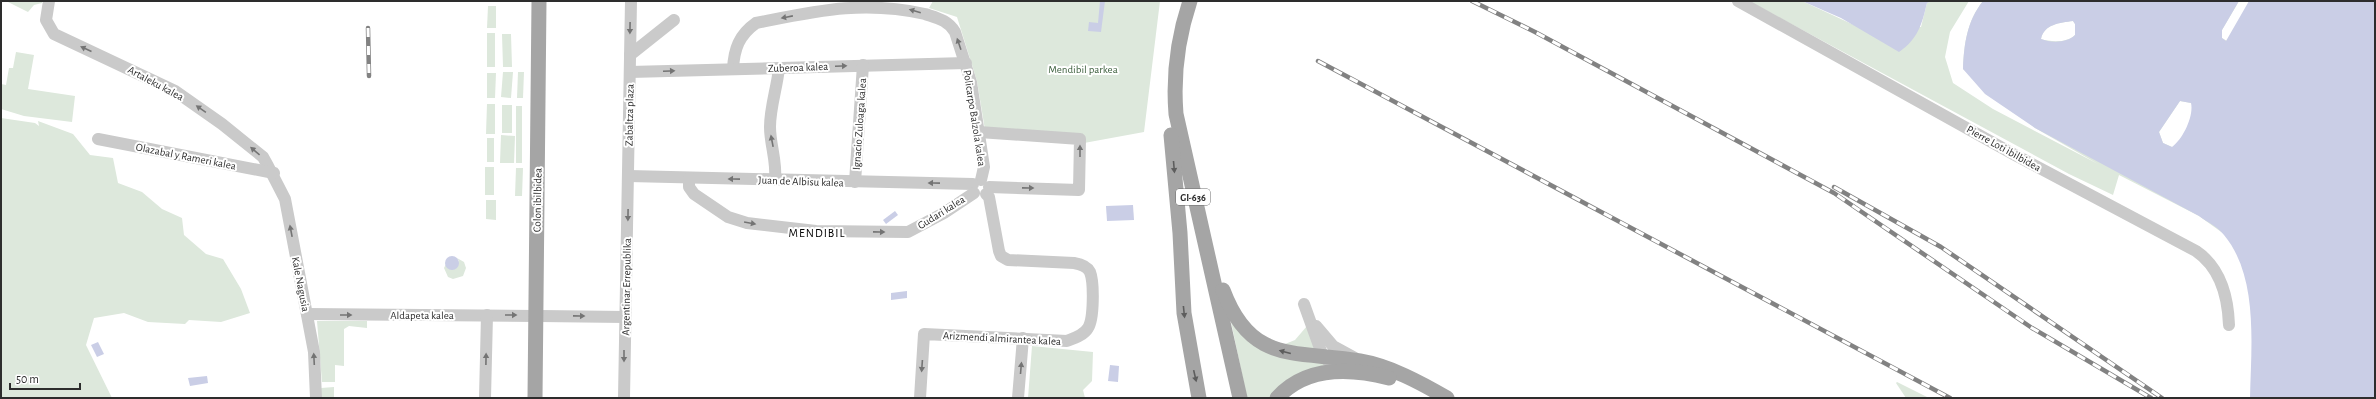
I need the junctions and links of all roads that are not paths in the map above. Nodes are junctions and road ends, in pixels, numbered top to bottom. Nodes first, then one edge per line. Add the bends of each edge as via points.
1 (49, 1) edge
2 (539, 1) edge
3 (543, 1) edge
4 (630, 1) edge
5 (1190, 1) edge
6 (1738, 1) edge
7 (674, 20) dead end
8 (630, 54) junction
9 (966, 63) junction
10 (863, 65) junction
11 (779, 68) junction
12 (733, 69) junction
13 (630, 72) junction
14 (1176, 114) junction
15 (979, 132) junction
16 (98, 139) dead end
17 (274, 173) junction
18 (629, 176) junction
19 (689, 178) junction
20 (775, 180) junction
21 (855, 182) junction
22 (981, 188) junction
23 (1213, 279) junction
24 (307, 314) junction
25 (487, 315) junction
26 (538, 316) junction
27 (625, 317) junction
28 (2229, 326) dead end
29 (1023, 338) junction
30 (1324, 357) junction
31 (1360, 361) junction
32 (1411, 381) junction
33 (316, 398) edge
34 (485, 398) edge
35 (535, 398) edge
36 (539, 398) edge
37 (624, 398) edge
38 (920, 398) edge
39 (1018, 398) edge
40 (1199, 398) edge
41 (1240, 398) edge
42 (1277, 398) edge
43 (1447, 398) edge

17 -> 1 street, Artaleku kalea via 257,153 222,124 175,91 54,34 46,20
2 - 26 main road, Colon ibilbidea
3 - 26 main road, Colon ibilbidea
4 -> 8 street, Zabaltza plaza
5 - 14 main road, GI-636 via 1178,51
6 - 28 street, Pierre Loti ibilbidea via 2015,155 2196,251 2212,264 2218,273 2228,311
7 - 8 street
8 - 13 street, Zabaltza plaza
9 - 10 street, Zuberoa kalea
9 -> 12 street, Policarpo Balzola kalea via 955,32 946,22 912,10 879,4 853,4 756,23 744,31 738,42
9 - 15 street, Policarpo Balzola kalea
11 -> 10 street, Zuberoa kalea
10 - 21 street, Ignacio Zuloaga kalea
11 - 12 street, Zuberoa kalea
20 -> 11 street via 776,160 770,117
13 -> 12 street, Zuberoa kalea
13 - 18 street, Zabaltza plaza
14 - 23 main road, GI-636
14 -> 40 main road via 1170,132 1180,233 1184,313
15 - 22 street, Policarpo Balzola kalea via 984,167
22 -> 15 street, Juan de Albisu kalea via 1079,190 1080,139
16 - 17 street, Olazabal y Rameri kalea
24 -> 17 street, Kale Nagusia via 285,199
18 - 19 street, Juan de Albisu kalea
18 -> 27 street, Argentinar Errepublika
20 -> 19 street, Juan de Albisu kalea
19 -> 22 street, Gudari kalea via 689,187 694,194 728,217 747,223 816,231 908,232 944,213
20 - 21 street, Juan de Albisu kalea
22 -> 21 street, Juan de Albisu kalea
22 - 29 street, Arizmendi almirantea kalea via 989,198 1001,256 1008,260 1074,263 1083,265 1089,272 1092,316 1088,328 1079,337 1067,341
30 -> 23 main road via 1290,354 1256,339 1238,320 1222,288
23 - 41 main road, GI-636
24 -> 25 street, Aldapeta kalea
33 -> 24 street, Kale Nagusia via 314,352
25 -> 26 street, Aldapeta kalea
34 -> 25 street
26 -> 27 street, Aldapeta kalea
26 - 35 main road, Colon ibilbidea
26 - 36 main road, Colon ibilbidea
27 -> 37 street, Argentinar Errepublika
29 -> 38 street, Arizmendi almirantea kalea via 924,334
39 -> 29 street
30 - 31 main road
30 - 31 street via 1304,304 1320,334 1333,346
30 - 32 street via 1337,366 1370,369
31 - 32 main road via 1385,368
32 - 42 main road via 1360,372 1320,373 1296,382
32 - 43 main road

